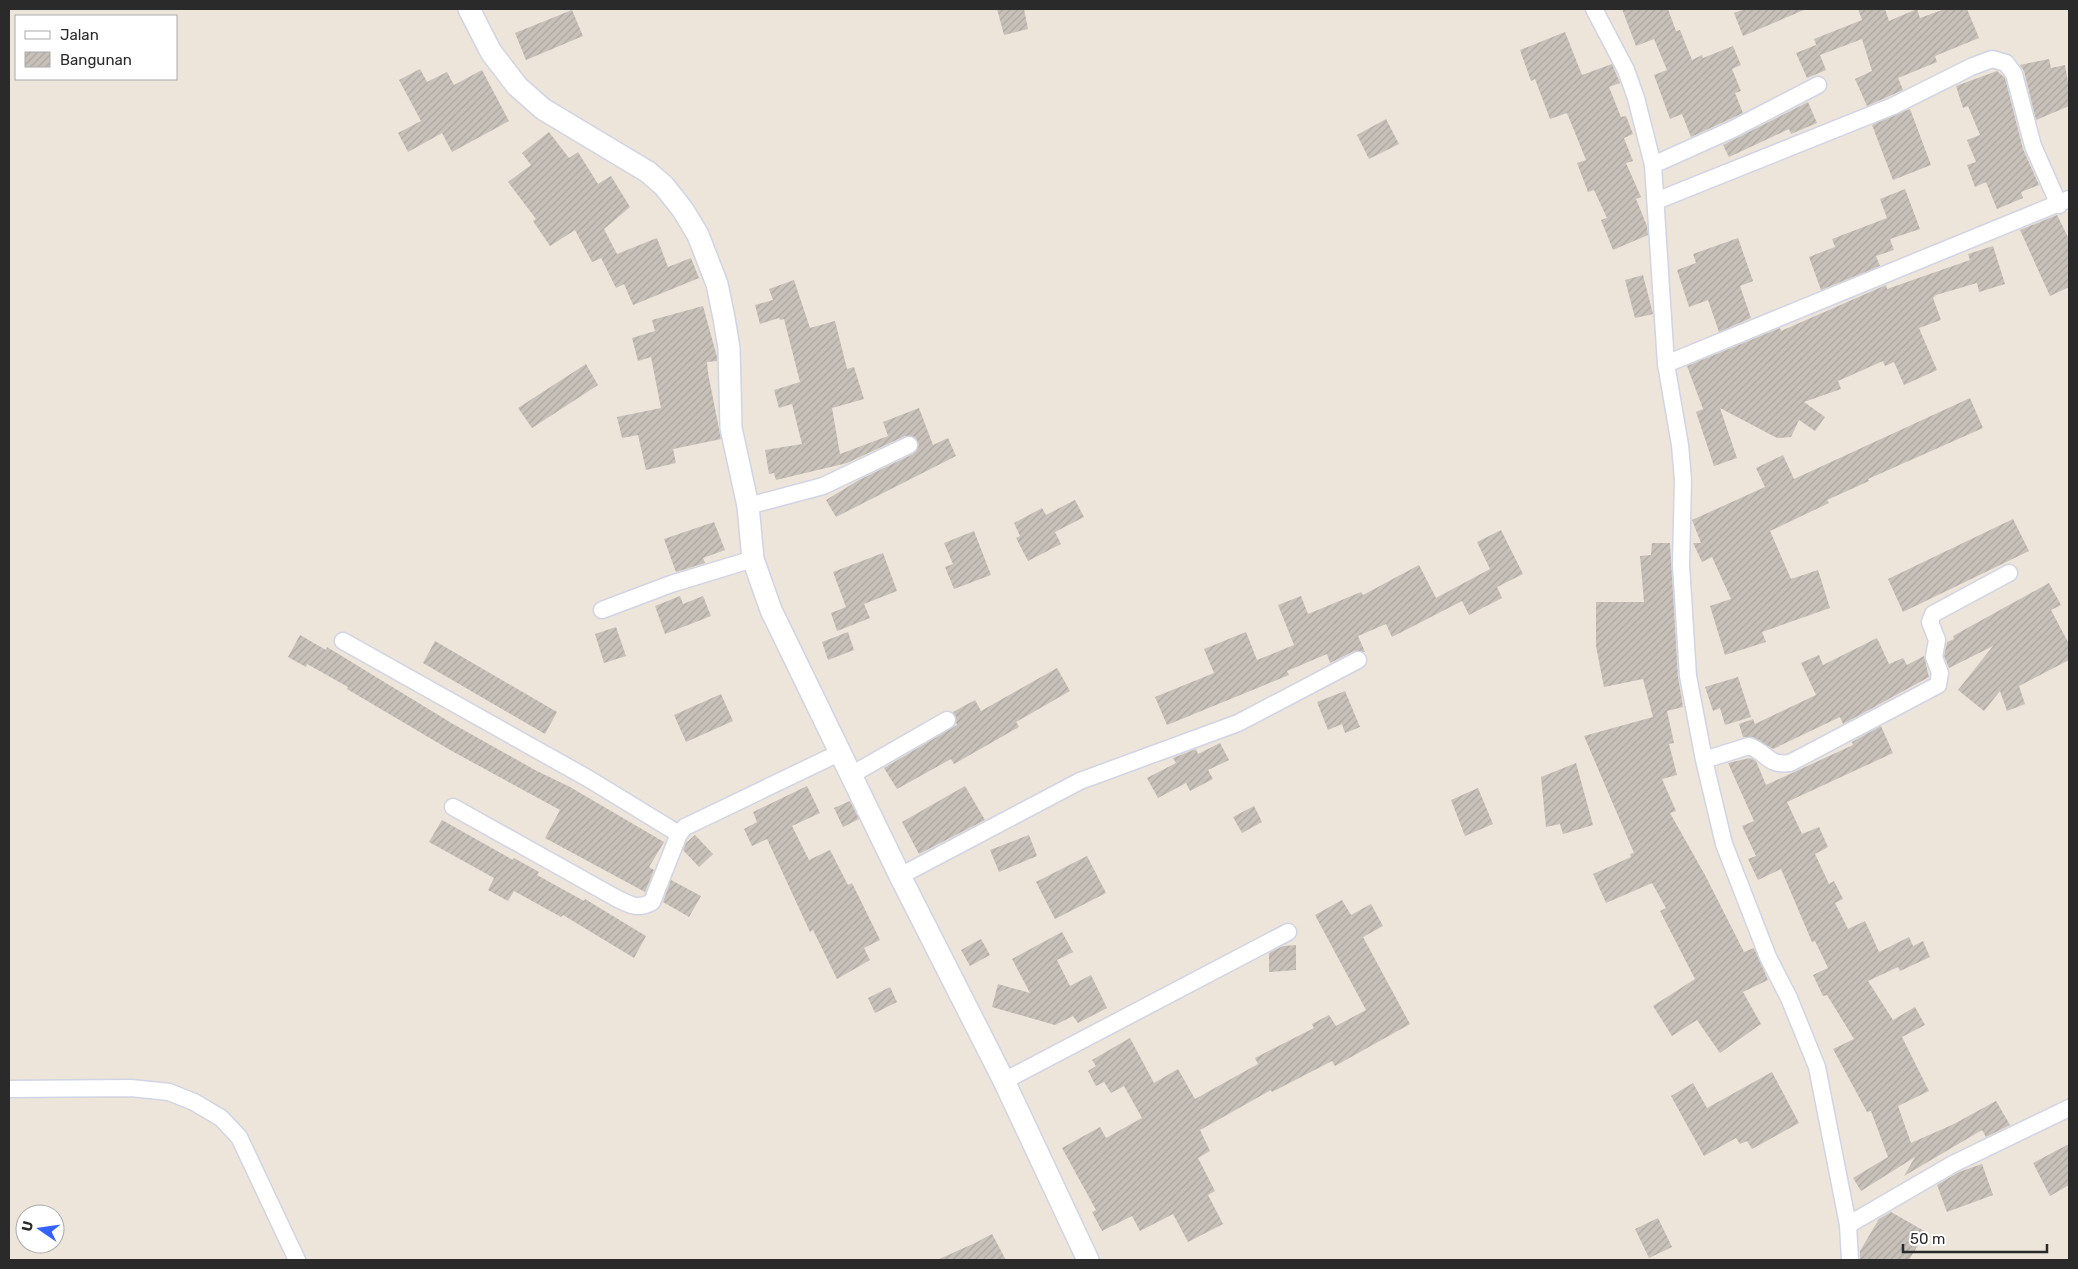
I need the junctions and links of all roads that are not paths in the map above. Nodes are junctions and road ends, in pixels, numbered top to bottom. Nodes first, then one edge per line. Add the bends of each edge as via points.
1 (469, 9) edge
2 (1594, 9) edge
3 (1818, 85) dead end
4 (1653, 165) junction
5 (1656, 201) junction
6 (2064, 202) edge
7 (1666, 364) junction
8 (909, 445) dead end
9 (748, 506) junction
10 (753, 559) junction
11 (2009, 573) dead end
12 (602, 610) dead end
13 (344, 641) dead end
14 (1358, 660) dead end
15 (947, 720) dead end
16 (841, 752) junction
17 (1704, 760) junction
18 (852, 775) junction
19 (454, 807) dead end
20 (679, 834) junction
21 (900, 876) junction
22 (1288, 932) dead end
23 (1004, 1081) junction
24 (9, 1089) edge
25 (2069, 1108) edge
26 (1848, 1225) junction
27 (297, 1260) edge
28 (1088, 1260) edge
29 (1850, 1260) edge

1 - 9 street via 491,52 517,86 543,109 648,172 664,186 698,235 717,284 724,318 729,348 731,428
2 - 4 street via 1626,70
3 - 4 street via 1733,129
4 - 5 street
5 - 6 street via 1893,106 1992,59 2006,63 2014,74 2033,146
5 - 7 street
6 - 7 street
7 - 17 street via 1683,480 1681,565 1688,676
8 - 9 street via 824,486
9 - 10 street
10 - 12 street via 671,584
10 - 16 street via 771,610
11 - 17 street via 1933,614 1930,622 1937,640 1934,657 1940,673 1938,685 1790,763 1778,765 1767,760 1757,748 1749,746
13 - 20 street via 589,779
14 - 21 street via 1238,723 1080,781
15 - 18 street
16 - 18 street
16 - 20 street via 697,820
17 - 26 street via 1724,844 1768,957 1817,1067
18 - 21 street
19 - 20 street via 634,907 652,902
21 - 23 street
22 - 23 street
23 - 28 street
24 - 27 street via 131,1088 169,1092 221,1118 239,1136
25 - 26 street via 1953,1164
26 - 29 street

